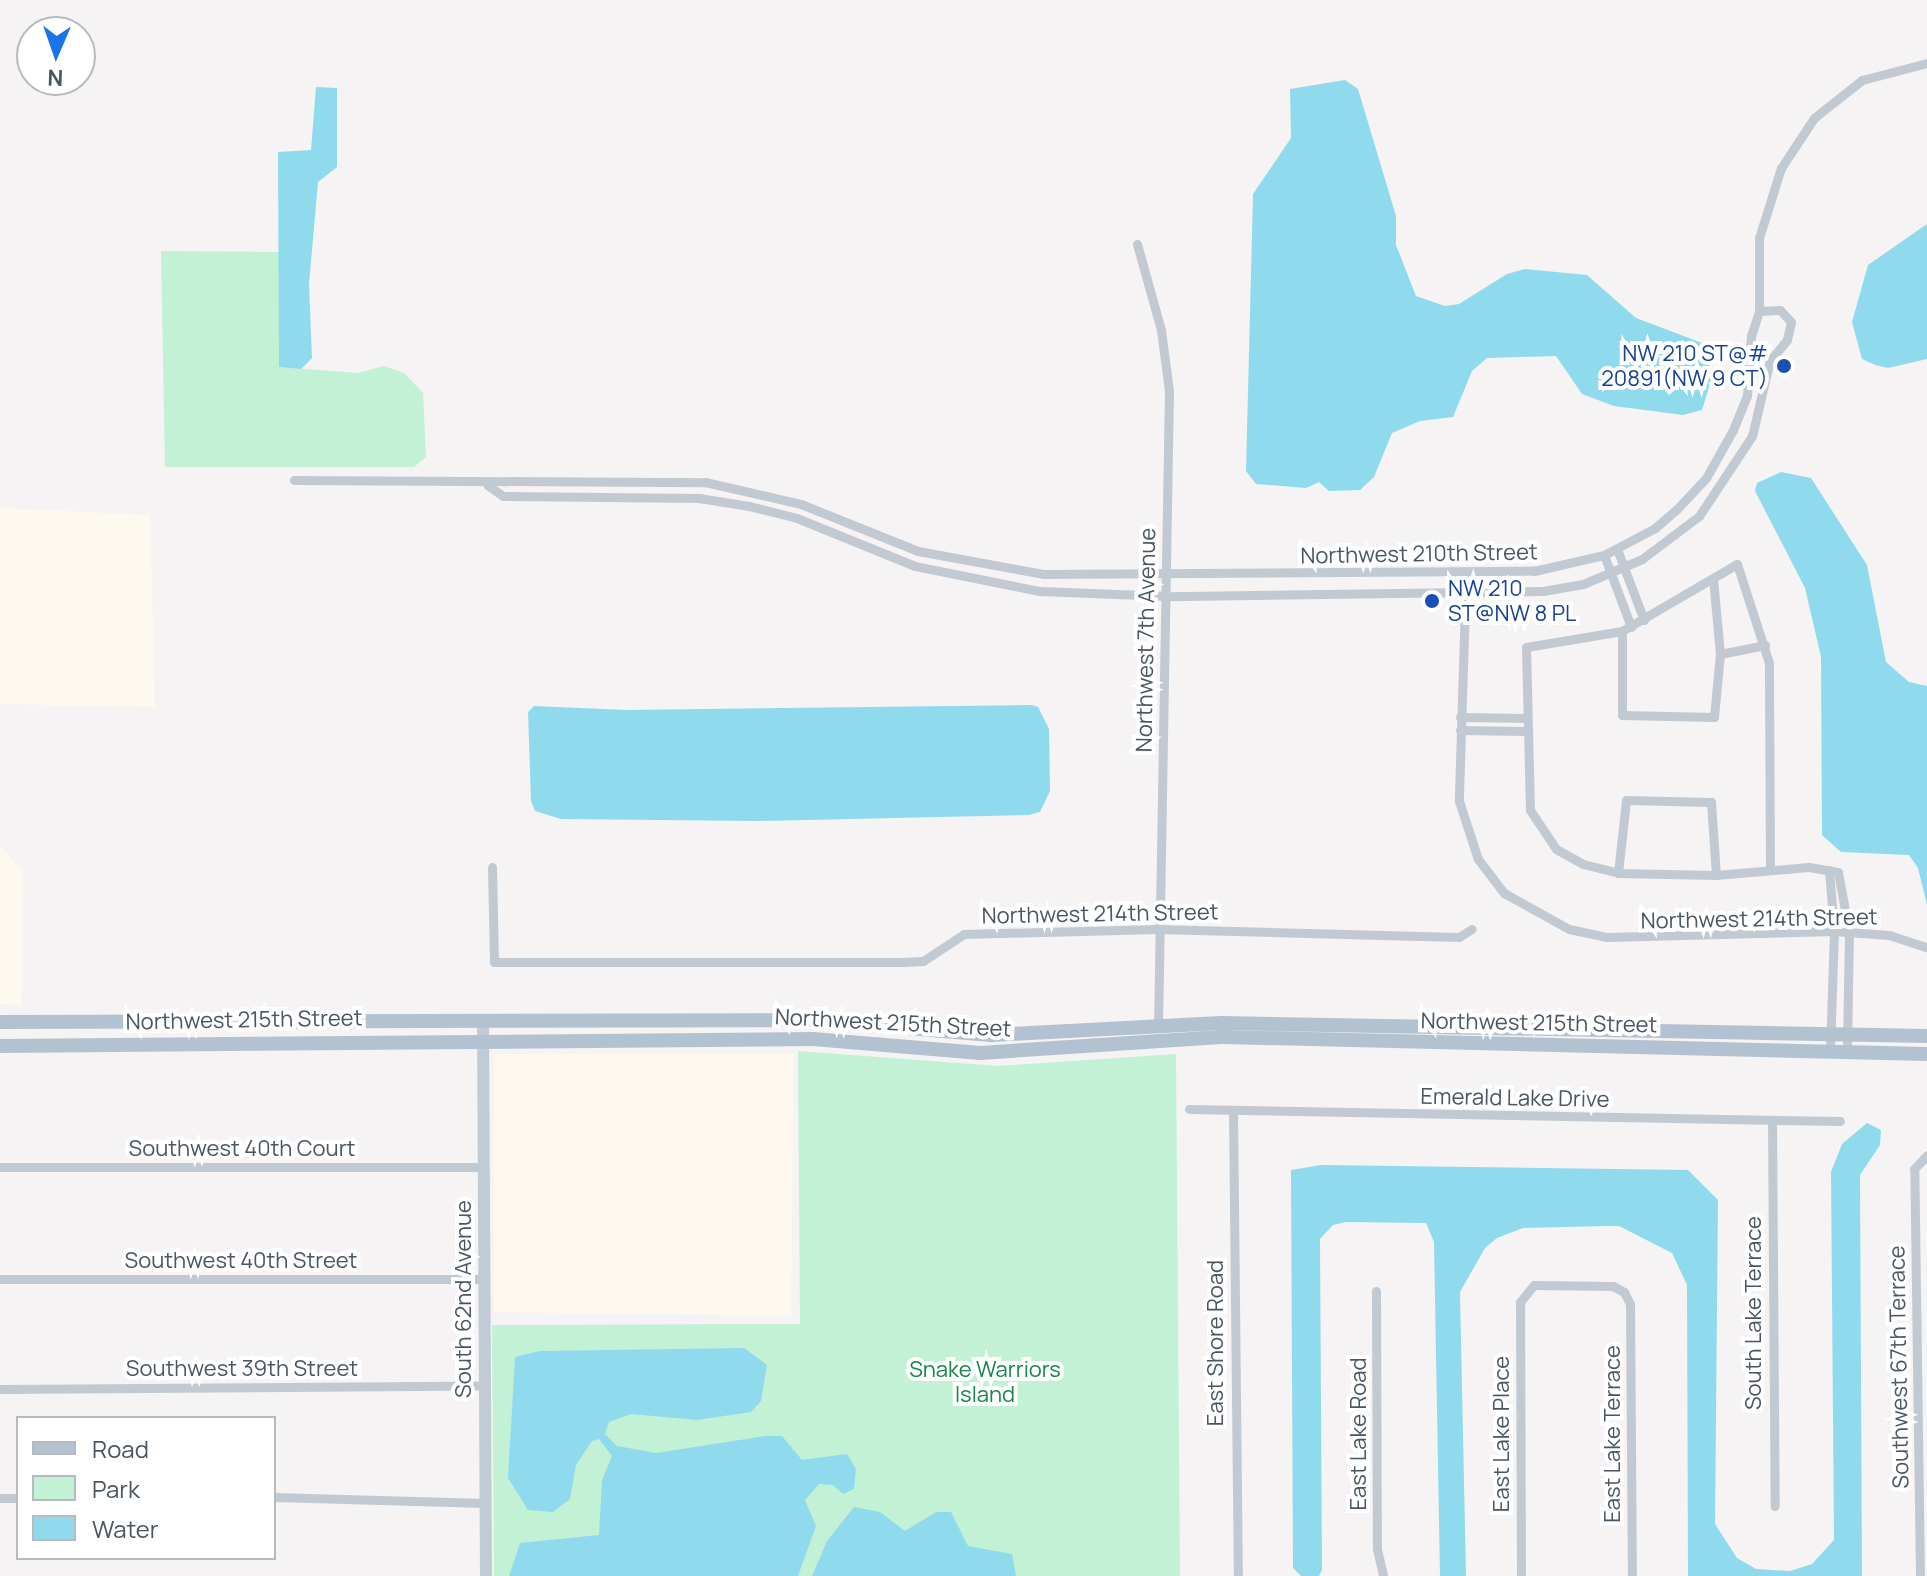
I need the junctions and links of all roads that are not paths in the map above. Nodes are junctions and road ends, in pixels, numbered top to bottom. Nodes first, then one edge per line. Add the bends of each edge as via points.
1 (1926, 63) edge
2 (1137, 244) dead end
3 (1759, 311) junction
4 (294, 480) dead end
5 (487, 485) junction
6 (1617, 549) junction
7 (1604, 555) junction
8 (1624, 568) junction
9 (1466, 572) junction
10 (1612, 573) junction
11 (1166, 574) junction
12 (1713, 579) junction
13 (1465, 591) junction
14 (1168, 596) junction
15 (1644, 620) junction
16 (1626, 629) junction
17 (1765, 645) junction
18 (1720, 654) junction
19 (1460, 717) junction
20 (1525, 718) junction
21 (1460, 730) junction
22 (1525, 731) junction
23 (492, 867) dead end
24 (1770, 869) junction
25 (1829, 870) junction
26 (1618, 873) junction
27 (1716, 875) junction
28 (1157, 929) junction
29 (1472, 929) dead end
30 (1834, 931) junction
31 (1849, 932) junction
32 (1927, 947) edge
33 (0, 1022) edge
34 (148, 1022) junction
35 (483, 1022) junction
36 (1158, 1024) junction
37 (1832, 1033) junction
38 (1848, 1034) junction
39 (1927, 1036) edge
40 (483, 1038) junction
41 (1158, 1040) junction
42 (147, 1044) junction
43 (0, 1046) edge
44 (1830, 1052) junction
45 (1847, 1052) junction
46 (1927, 1054) edge
47 (1189, 1109) dead end
48 (1233, 1110) junction
49 (1772, 1121) junction
50 (1840, 1121) dead end
51 (1924, 1157) edge
52 (0, 1167) edge
53 (484, 1167) junction
54 (1916, 1261) junction
55 (1927, 1261) edge
56 (0, 1279) edge
57 (482, 1279) junction
58 (1376, 1291) dead end
59 (1523, 1292) joint
60 (1922, 1370) edge
61 (484, 1386) junction
62 (0, 1389) edge
63 (1922, 1483) edge
64 (276, 1497) edge
65 (486, 1503) junction
66 (1775, 1506) dead end
67 (486, 1576) edge
68 (1238, 1576) edge
69 (1383, 1576) edge
70 (1521, 1576) edge
71 (1632, 1576) edge
72 (1920, 1576) edge

1 - 3 street via 1862,80 1814,118 1781,168 1759,238
2 - 11 street, Northwest 7th Avenue via 1161,330 1169,391
3 - 6 street, Northwest 210th Street via 1751,336 1747,396 1725,447 1676,510
3 - 8 street, Northwest 210th Street via 1780,310 1791,322 1791,331 1770,360 1764,401 1745,450 1699,516 1663,547
4 - 5 street, Northwest 210th Street
5 - 11 street, Northwest 210th Street via 546,480 705,482 801,504 918,551 984,567 1043,574
5 - 14 street, Northwest 210th Street via 503,496 699,498 749,506 797,518 915,566 981,581 1039,591
6 - 7 street, Northwest 210th Street
6 - 8 street
7 - 9 street, Northwest 210th Street via 1534,571
7 - 10 street
8 - 10 street, Northwest 210th Street
8 - 15 street
9 - 11 street, Northwest 210th Street
9 - 13 street
10 - 13 street, Northwest 210th Street via 1543,591
10 - 16 street
11 - 14 street, Northwest 7th Avenue
12 - 15 street
12 - 17 street via 1738,567
12 - 18 street
13 - 14 street, Northwest 210th Street
13 - 19 street
14 - 28 street, Northwest 7th Avenue
15 - 16 street
16 - 18 street via 1622,715 1714,717
16 - 20 street via 1526,647
17 - 18 street
17 - 24 street
19 - 20 street
19 - 21 street
20 - 22 street
21 - 22 street
21 - 30 street, Northwest 214th Street via 1459,801 1478,859 1504,893 1569,929 1607,937
22 - 26 street via 1530,810 1556,849 1583,864
23 - 28 street, Northwest 214th Street via 494,962 923,961 964,934
24 - 25 street
24 - 27 street
25 - 30 street
25 - 31 street via 1840,876
26 - 27 street
26 - 27 street via 1626,800 1711,802
28 - 29 street, Northwest 214th Street via 1459,937
28 - 36 street, Northwest 7th Avenue
30 - 31 street, Northwest 214th Street
30 - 37 street
31 - 32 street, Northwest 214th Street via 1889,935
31 - 38 street
33 - 34 main road, Northwest 215th Street
34 - 35 main road, Northwest 215th Street
34 - 42 main road
35 - 36 main road, Northwest 215th Street via 811,1020 991,1035
35 - 40 street, South 62nd Avenue
36 - 37 main road, Northwest 215th Street
36 - 41 street, Northwest 7th Avenue
37 - 38 main road, Northwest 215th Street
37 - 44 street
38 - 39 main road, Northwest 215th Street
38 - 45 street
40 - 41 main road, Northwest 215th Street via 813,1039 980,1053
40 - 42 main road, Northwest 215th Street
40 - 53 street, South 62nd Avenue
41 - 44 main road, Northwest 215th Street
42 - 43 main road, Northwest 215th Street
44 - 45 main road, Northwest 215th Street
45 - 46 main road, Northwest 215th Street
47 - 48 street, Emerald Lake Drive
48 - 49 street, Emerald Lake Drive
48 - 68 street, East Shore Road
49 - 50 street, Emerald Lake Drive
49 - 66 street, South Lake Terrace
51 - 54 street, Southwest 67th Terrace via 1914,1169
52 - 53 street, Southwest 40th Court
53 - 57 street, South 62nd Avenue
54 - 55 street
54 - 60 street, Southwest 67th Terrace
56 - 57 street, Southwest 40th Street
57 - 61 street, South 62nd Avenue
58 - 69 street, East Lake Road via 1377,1549
59 - 70 street, East Lake Place
59 - 71 street, East Lake Terrace via 1534,1285 1613,1286 1630,1304
60 - 63 street, Southwest 67th Terrace
61 - 62 street, Southwest 39th Street
61 - 65 street, South 62nd Avenue
63 - 72 street, Southwest 67th Terrace
64 - 65 street
65 - 67 street, South 62nd Avenue

